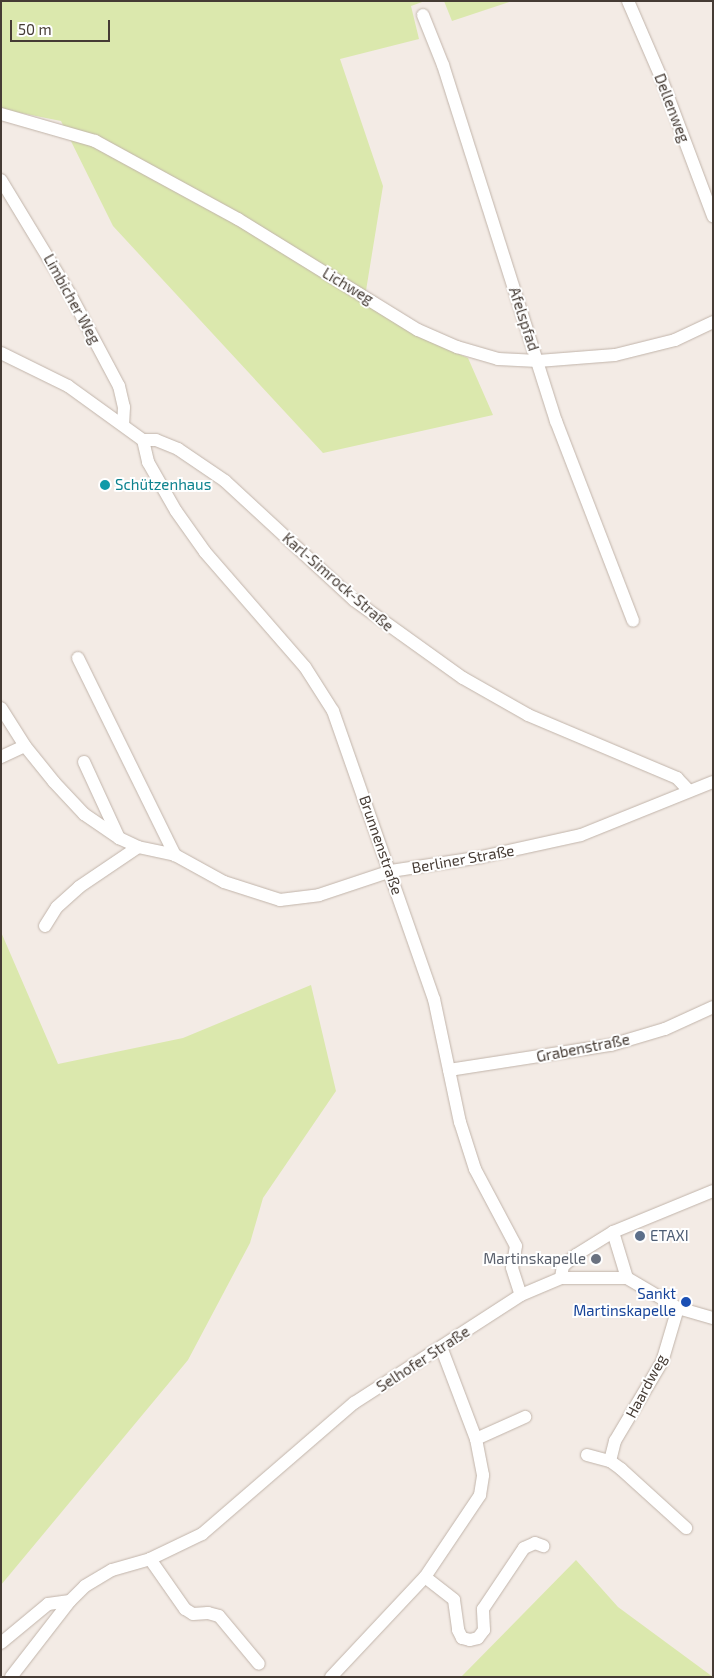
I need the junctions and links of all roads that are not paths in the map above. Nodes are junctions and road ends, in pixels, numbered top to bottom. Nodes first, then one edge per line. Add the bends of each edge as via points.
1 (628, 1) edge
2 (423, 15) dead end
3 (1, 114) edge
4 (1, 180) edge
5 (713, 216) edge
6 (713, 322) edge
7 (1, 353) edge
8 (538, 361) junction
9 (123, 424) junction
10 (143, 440) junction
11 (633, 621) dead end
12 (78, 658) dead end
13 (1, 708) edge
14 (25, 746) junction
15 (1, 757) edge
16 (84, 762) dead end
17 (713, 782) edge
18 (691, 789) junction
19 (119, 838) junction
20 (138, 847) junction
21 (175, 854) junction
22 (391, 871) junction
23 (45, 926) dead end
24 (713, 1007) edge
25 (449, 1070) junction
26 (713, 1190) edge
27 (613, 1232) junction
28 (561, 1278) junction
29 (627, 1278) junction
30 (521, 1296) junction
31 (678, 1308) junction
32 (713, 1318) edge
33 (442, 1347) junction
34 (525, 1417) dead end
35 (476, 1440) junction
36 (587, 1455) dead end
37 (610, 1461) junction
38 (686, 1528) dead end
39 (543, 1546) dead end
40 (150, 1559) junction
41 (425, 1577) junction
42 (70, 1601) junction
43 (1, 1643) edge
44 (259, 1664) dead end
45 (11, 1677) edge
46 (331, 1677) edge

1 - 5 street, Dellenweg via 660,74
2 - 8 street, Afelspfad via 443,65
3 - 8 street, Lichweg via 95,141 238,220 418,330 457,347 498,359
4 - 9 street, Limbicher Weg via 70,294 119,386 124,407
6 - 8 street, Lichweg via 675,340 615,355
7 - 9 street, Karl-Simrock-Straße via 68,386
8 - 11 street, Afelspfad via 556,421
9 - 10 street, Karl-Simrock-Straße
10 - 18 street, Karl-Simrock-Straße via 156,440 178,449 225,481 354,600 463,678 528,715 677,778
10 - 22 street, Brunnenstraße via 151,467 182,519 250,607 305,667 333,710
12 - 21 street
13 - 14 street, Berliner Straße
14 - 15 street
14 - 19 street, Berliner Straße via 84,814
16 - 19 street
17 - 18 street, Berliner Straße
18 - 22 street, Berliner Straße via 581,835 481,857
19 - 20 street, Berliner Straße
20 - 21 street, Berliner Straße
20 - 23 street via 79,887 57,907
21 - 22 street, Berliner Straße via 224,882 280,900 319,895
22 - 25 street, Brunnenstraße via 434,999
24 - 25 street, Grabenstraße via 665,1029 611,1045
25 - 30 street, Brunnenstraße via 475,1170 516,1246 512,1268
26 - 27 street
27 - 28 street via 563,1266
27 - 29 street
28 - 29 street
28 - 30 street, Selhofer Straße
29 - 31 street
30 - 33 street, Selhofer Straße
31 - 32 street
31 - 37 street, Haardweg via 662,1362 615,1441
33 - 35 street
33 - 40 street, Selhofer Straße via 354,1403 202,1534
34 - 35 street
35 - 41 street via 483,1475 480,1496
36 - 37 street
37 - 38 street
39 - 41 street via 534,1543 524,1548 483,1609 484,1630 478,1638 462,1638 454,1600
40 - 42 street, Selhofer Straße via 112,1570 85,1586
40 - 44 street via 185,1609 193,1614 208,1612 219,1616
41 - 46 street
42 - 43 street via 48,1604
42 - 45 street, Selhofer Straße

